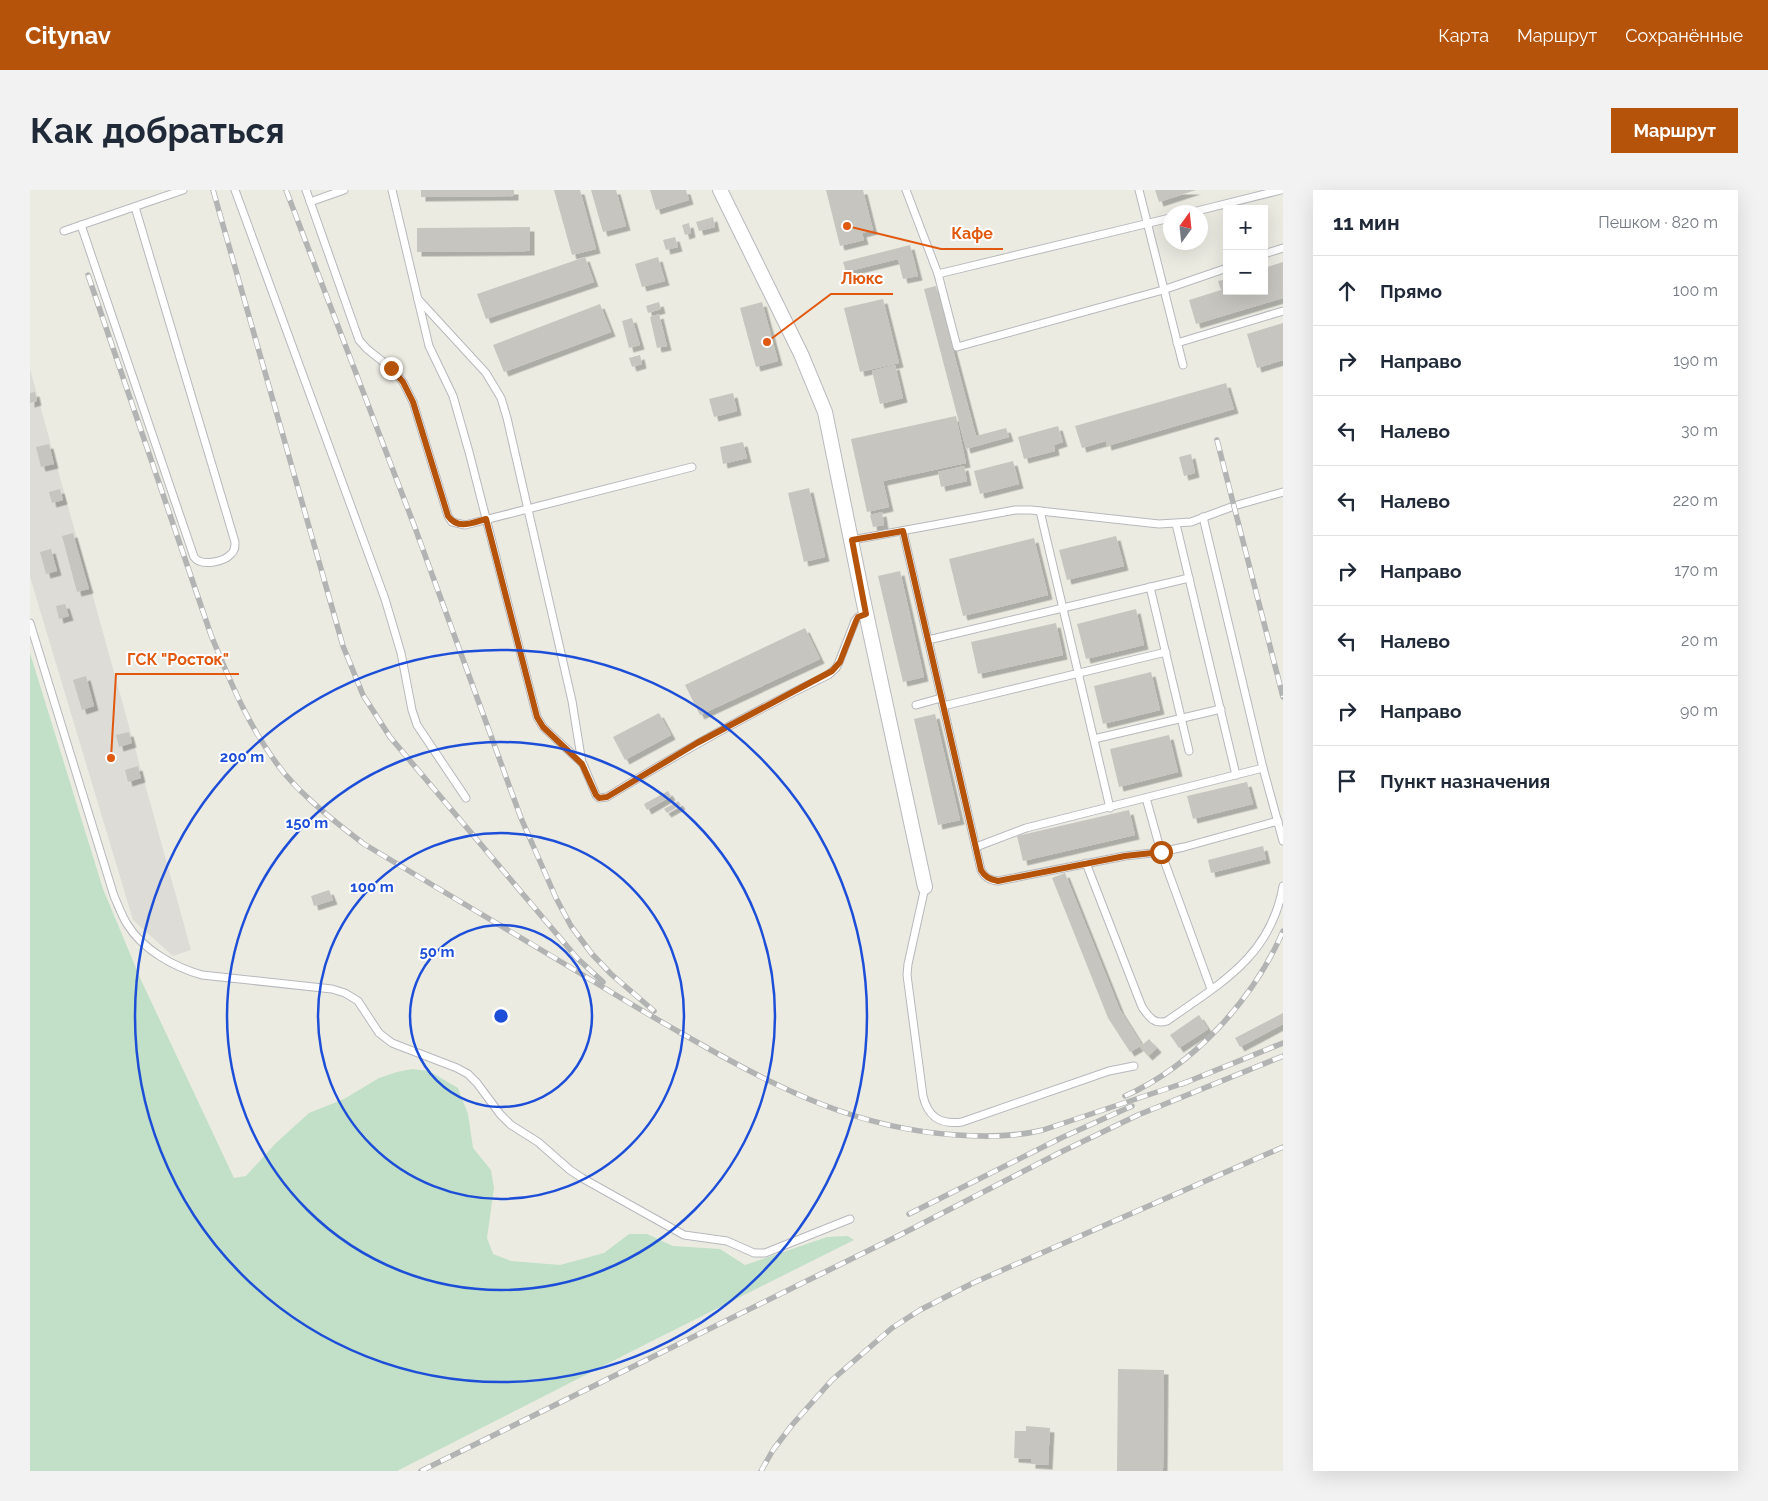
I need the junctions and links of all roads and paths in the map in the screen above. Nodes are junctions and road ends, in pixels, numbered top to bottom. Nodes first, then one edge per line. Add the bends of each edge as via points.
1 (182, 190) edge
2 (235, 190) edge
3 (306, 190) edge
4 (344, 190) edge
5 (392, 190) edge
6 (720, 190) edge
7 (906, 190) edge
8 (1139, 190) edge
9 (1281, 190) edge
10 (310, 202) junction
11 (135, 206) junction
12 (1208, 208) edge
13 (1163, 220) edge
14 (1147, 224) junction
15 (81, 225) junction
16 (64, 231) dead end
17 (1283, 248) edge
18 (1268, 253) edge
19 (1223, 269) edge
20 (938, 274) junction
21 (1163, 290) junction
22 (418, 298) junction
23 (1283, 311) edge
24 (1177, 343) junction
25 (1182, 365) dead end
26 (692, 467) dead end
27 (1283, 492) edge
28 (528, 509) junction
29 (1040, 511) junction
30 (1203, 517) junction
31 (486, 519) junction
32 (1176, 524) junction
33 (903, 531) junction
34 (852, 540) junction
35 (1189, 578) junction
36 (1150, 587) junction
37 (1063, 609) junction
38 (866, 614) junction
39 (30, 623) edge
40 (928, 640) junction
41 (1166, 652) junction
42 (1078, 674) junction
43 (942, 702) junction
44 (916, 705) dead end
45 (1220, 709) junction
46 (1181, 718) junction
47 (1094, 739) junction
48 (1189, 751) dead end
49 (582, 764) junction
50 (1263, 768) junction
51 (1236, 775) junction
52 (466, 798) dead end
53 (1146, 798) junction
54 (1110, 808) junction
55 (1278, 821) junction
56 (1283, 841) edge
57 (976, 848) junction
58 (1161, 852) junction
59 (1086, 863) junction
60 (1283, 886) edge
61 (925, 887) joint
62 (1211, 989) junction
63 (1134, 1066) dead end
64 (850, 1219) dead end

1 - 11 lane
2 - 52 lane via 385,599 417,725
3 - 10 lane
4 - 10 lane
5 - 22 lane
6 - 34 street via 801,354 825,412
7 - 20 lane
8 - 14 lane
9 - 12 lane
10 - 31 lane via 359,340 391,368 413,402 448,516 452,522 465,525
11 - 15 lane
11 - 15 lane via 235,542 228,557 201,563 194,557
13 - 14 lane
14 - 20 lane
14 - 21 lane
15 - 16 lane
17 - 18 lane
19 - 21 lane
20 - 21 lane via 957,347
21 - 24 lane
22 - 28 lane via 465,348 501,398
22 - 31 lane via 429,346 453,396
23 - 24 lane
24 - 25 lane
26 - 28 lane
27 - 30 lane
28 - 31 lane
28 - 49 lane via 572,701
29 - 32 lane
29 - 33 lane via 1016,510
29 - 37 lane
30 - 32 lane
30 - 50 lane
31 - 49 lane via 537,717 543,727
32 - 35 lane
33 - 34 lane
33 - 40 lane
34 - 38 street
35 - 36 lane
35 - 45 lane
36 - 37 lane
36 - 41 lane
37 - 40 lane
37 - 42 lane
38 - 49 lane via 858,617 840,662 828,675 697,743 607,797 596,795
38 - 61 street
39 - 64 lane via 114,896 137,939 152,951 202,975 346,993 358,1001 379,1033 392,1043 468,1074 500,1114 570,1170 684,1235 727,1241 754,1254 765,1253
40 - 43 lane
41 - 42 lane
41 - 46 lane
42 - 43 lane
42 - 47 lane
43 - 44 lane
43 - 57 lane
45 - 46 lane
45 - 51 lane
46 - 47 lane
46 - 48 lane
47 - 54 lane
50 - 51 lane
50 - 55 lane
51 - 53 lane
53 - 54 lane
53 - 58 lane
54 - 57 lane via 1026,828
55 - 56 lane
55 - 58 lane
57 - 59 lane via 981,870 990,880
58 - 59 lane
58 - 62 lane
59 - 62 lane via 1148,1017 1155,1022 1168,1021
60 - 62 lane via 1272,921 1256,950 1246,962
61 - 63 lane via 907,975 923,1096 934,1117 947,1122 962,1122 1109,1071

